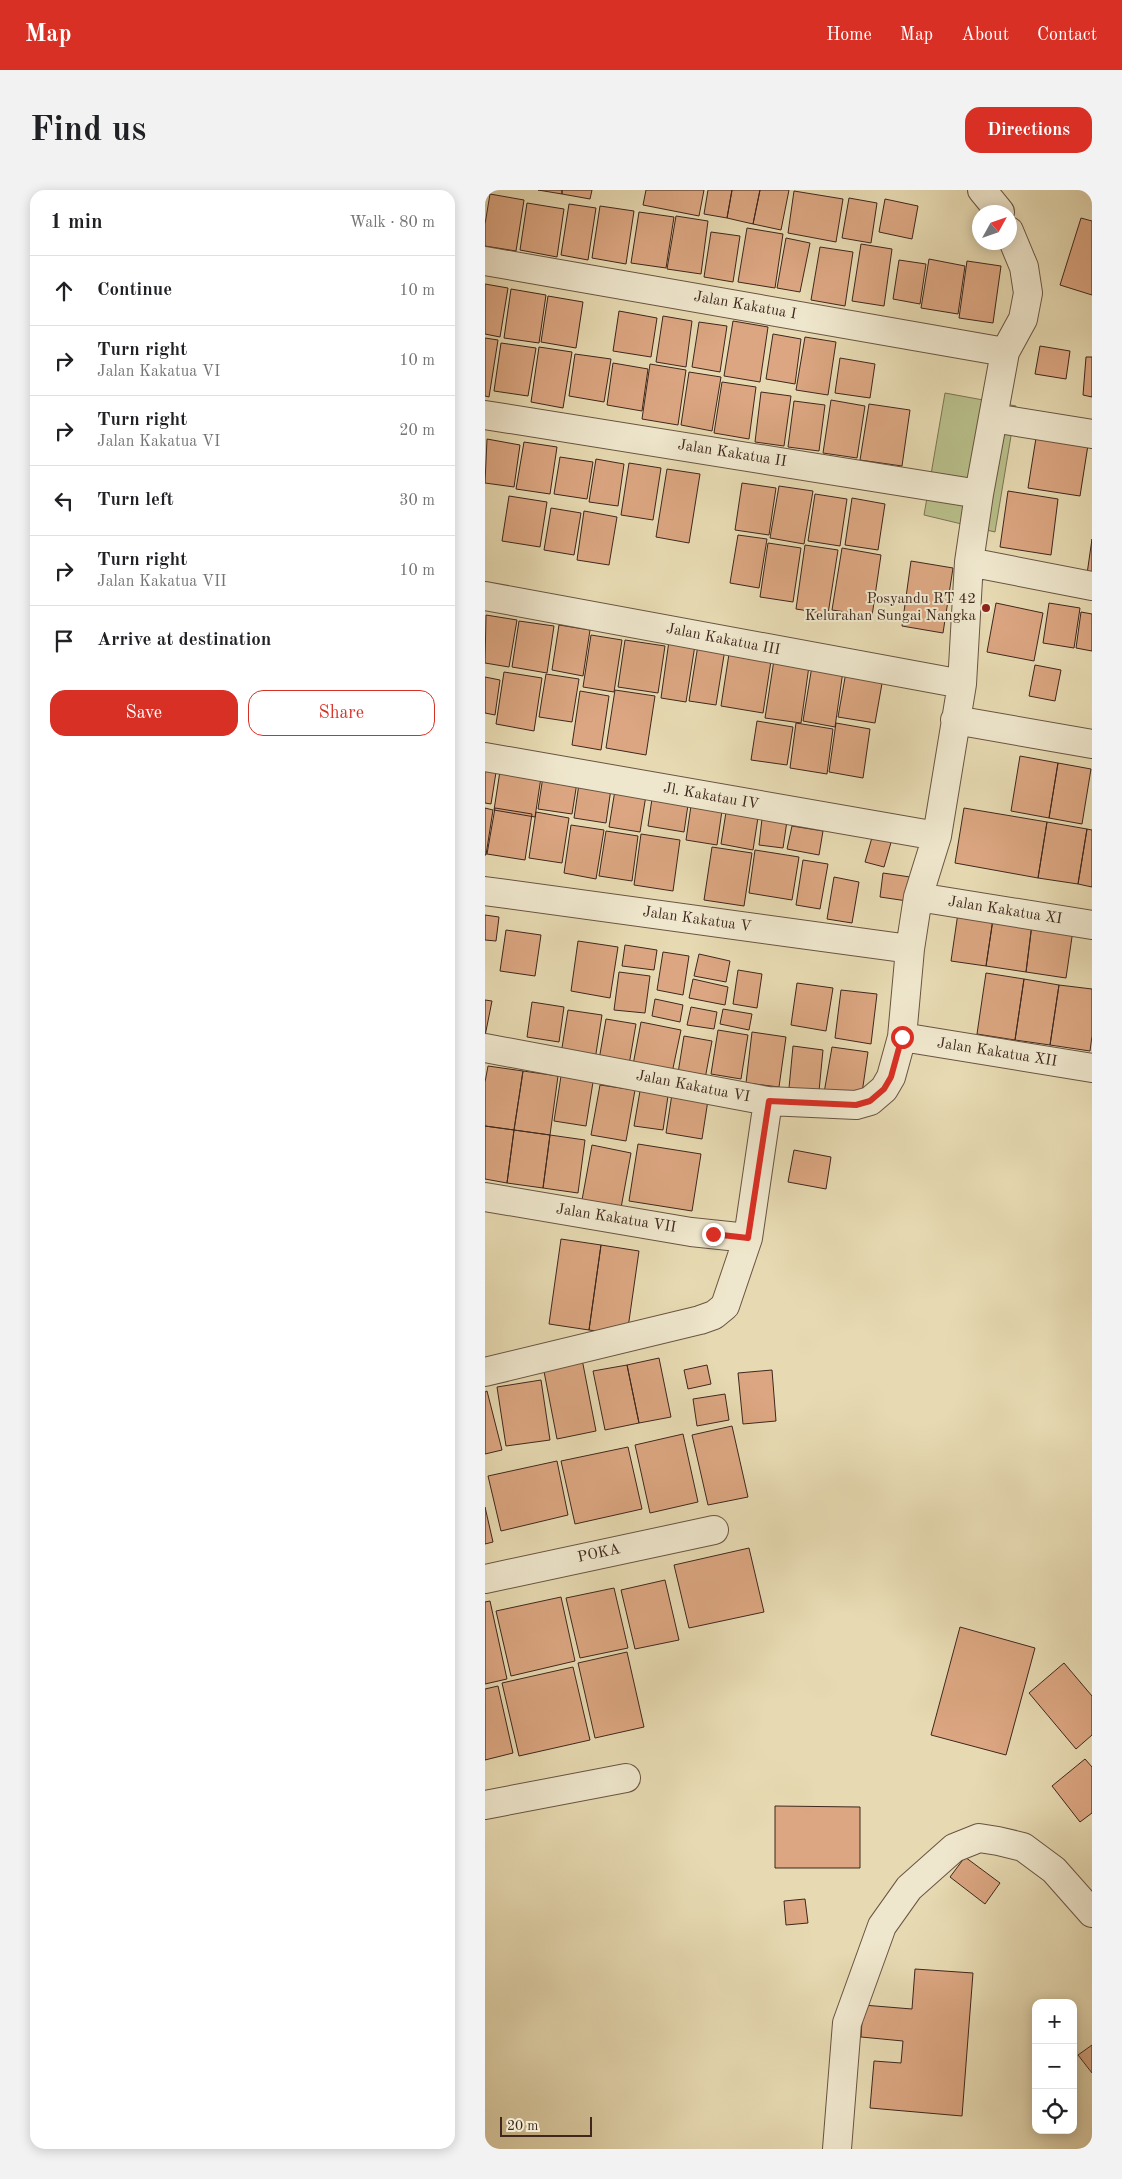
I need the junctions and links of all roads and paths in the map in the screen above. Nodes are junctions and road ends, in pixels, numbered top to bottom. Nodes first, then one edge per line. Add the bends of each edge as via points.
1 (983, 190) edge
2 (994, 205) edge
3 (1017, 250) edge
4 (485, 261) edge
5 (1005, 352) junction
6 (485, 415) edge
7 (993, 418) junction
8 (1092, 434) edge
9 (979, 494) junction
10 (969, 562) junction
11 (1092, 586) edge
12 (485, 596) edge
13 (962, 684) junction
14 (955, 720) junction
15 (1092, 744) edge
16 (485, 757) edge
17 (937, 836) junction
18 (485, 891) edge
19 (917, 898) junction
20 (1092, 925) edge
21 (910, 949) junction
22 (902, 1037) junction
23 (485, 1048) edge
24 (1092, 1068) edge
25 (769, 1101) junction
26 (485, 1197) edge
27 (748, 1238) junction
28 (485, 1372) edge
29 (714, 1530) dead end
30 (485, 1579) edge
31 (626, 1778) dead end
32 (485, 1805) edge
33 (1092, 1913) edge
34 (837, 2149) edge

1 - 2 street
3 - 5 street via 1024,267 1028,292 1023,319
4 - 5 street, Jalan Kakatua I
5 - 7 street
6 - 9 street, Jalan Kakatua II
7 - 8 street
7 - 9 street
9 - 10 street
10 - 11 street
10 - 13 street
12 - 13 street, Jalan Kakatua III
13 - 14 street
14 - 15 street
14 - 17 street
16 - 17 street, Jl. Kakatau IV
17 - 19 street
18 - 21 street, Jalan Kakatua V
19 - 20 street, Jalan Kakatua XI
19 - 21 street
21 - 22 street
22 - 24 street, Jalan Kakatua XII
22 - 25 street, Jalan Kakatua VI via 891,1077 884,1089 870,1101 856,1105
23 - 25 street, Jalan Kakatua VI
25 - 27 street
26 - 27 street, Jalan Kakatua VII via 691,1232
27 - 28 street via 725,1306 714,1315
29 - 30 street, POKA
31 - 32 street
33 - 34 street via 1054,1870 1031,1852 1023,1847 979,1838 954,1848 909,1888 882,1926 847,2023

